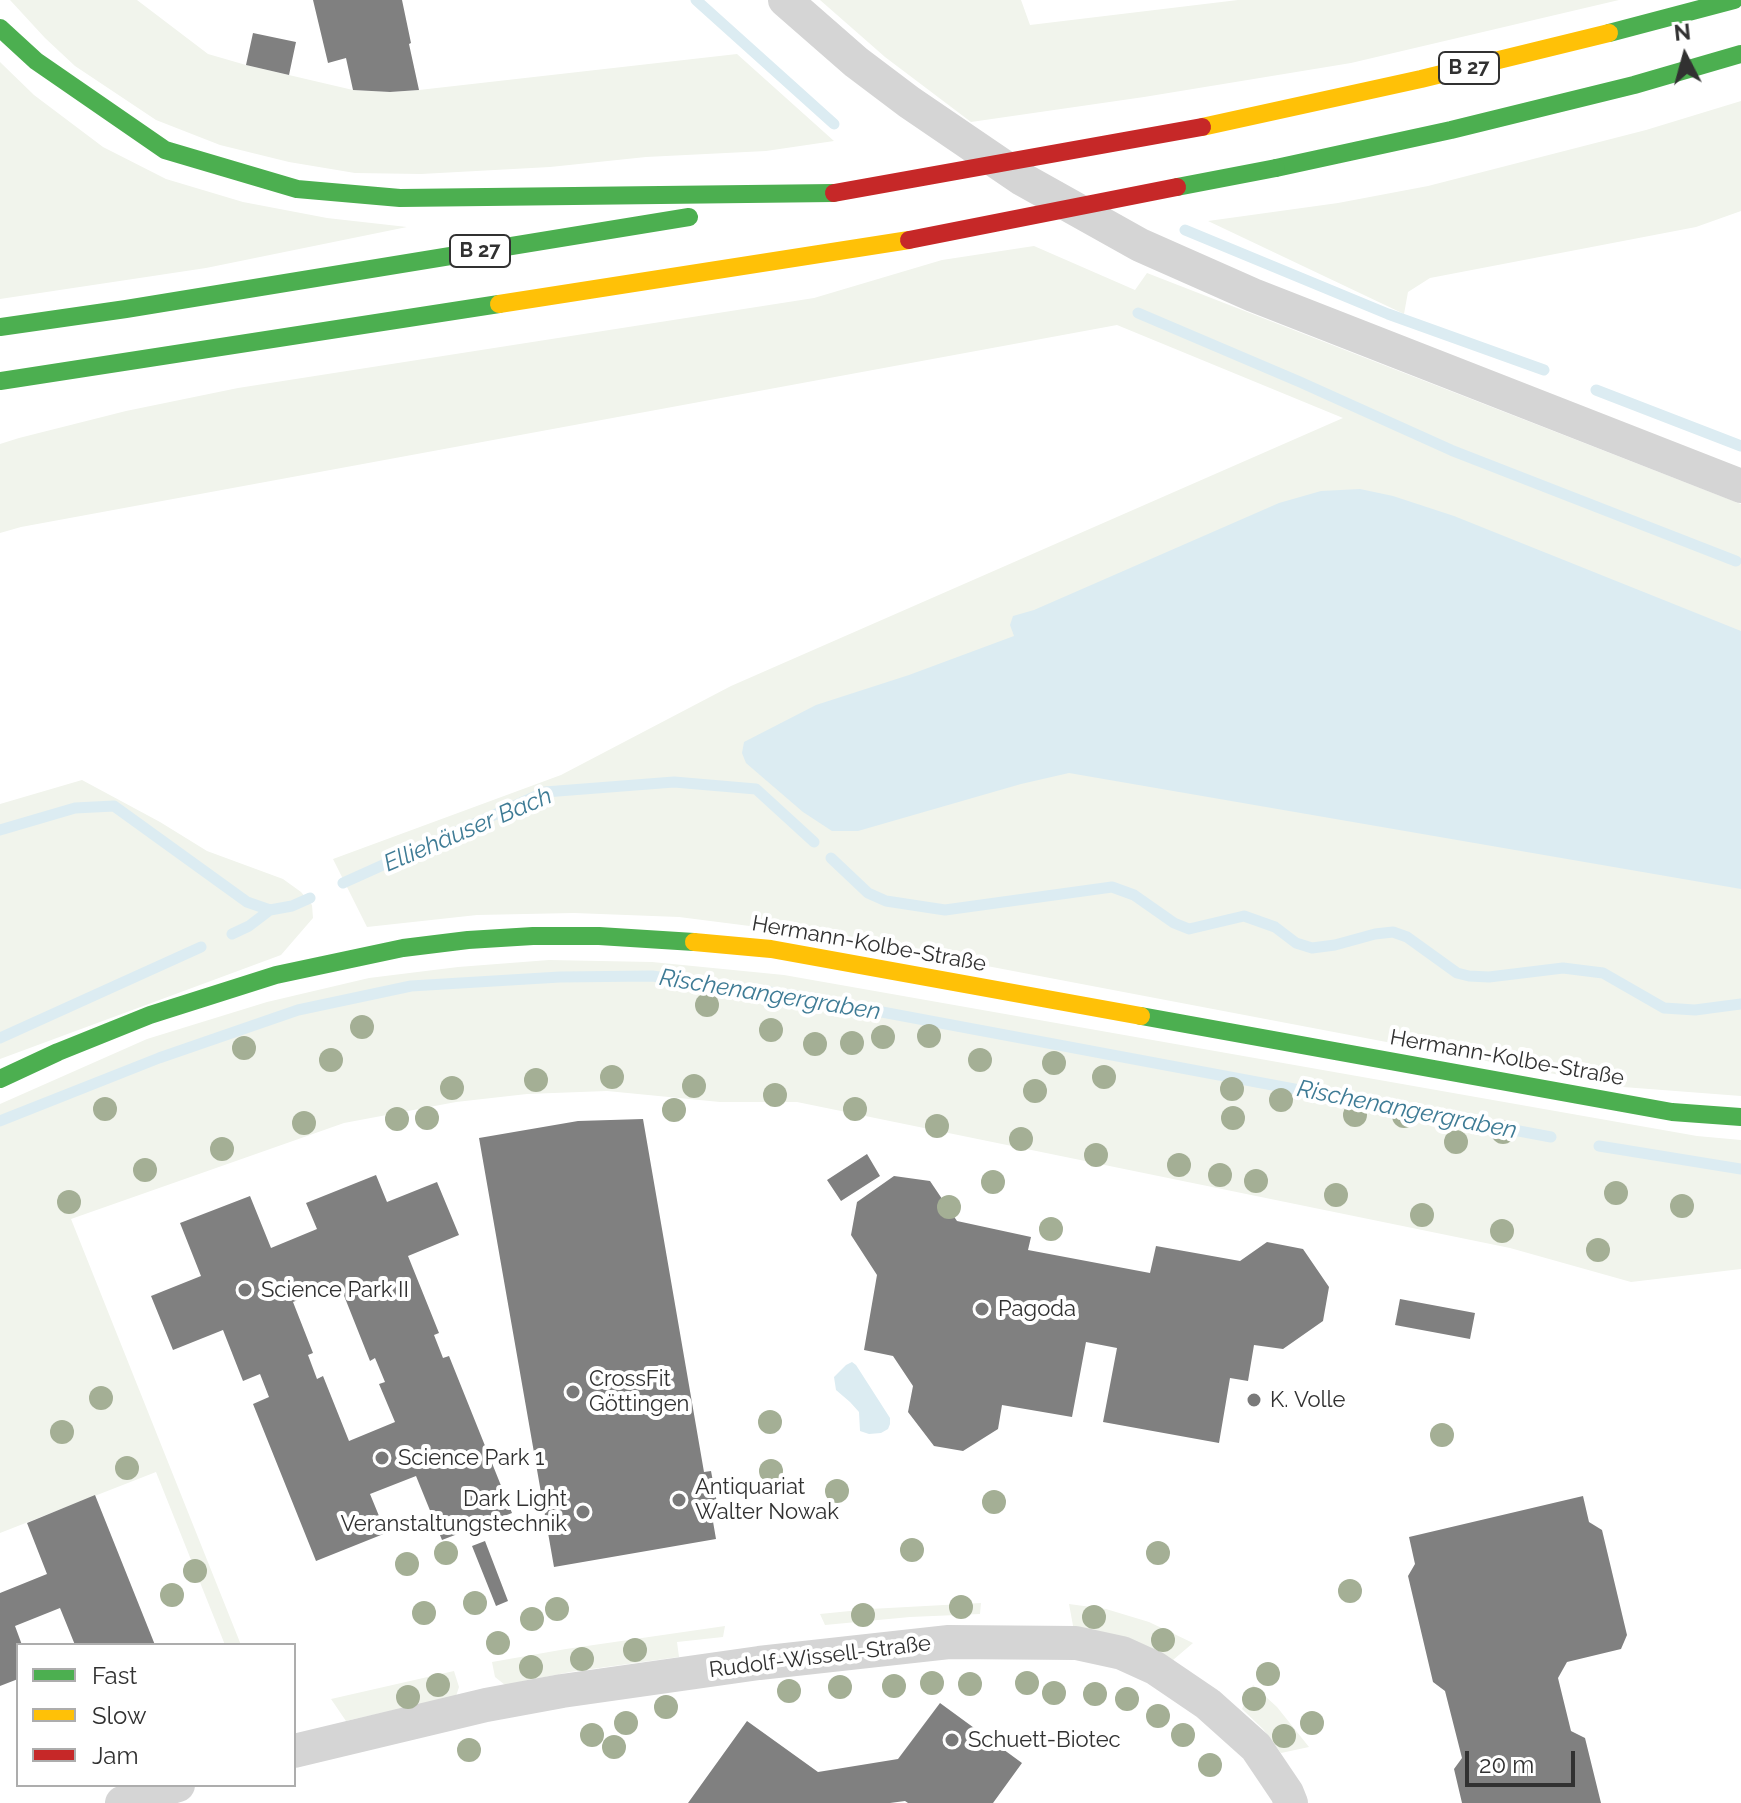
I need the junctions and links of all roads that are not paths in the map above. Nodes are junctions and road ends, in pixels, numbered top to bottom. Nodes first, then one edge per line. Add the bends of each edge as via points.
1 (785, 0) edge
2 (1734, 0) edge
3 (0, 28) edge
4 (1741, 54) edge
5 (834, 193) junction
6 (0, 327) edge
7 (146, 359) junction
8 (0, 381) edge
9 (59, 390) dead end
10 (1741, 486) edge
11 (0, 1079) edge
12 (1741, 1117) edge
13 (296, 1751) edge
14 (172, 1787) edge
15 (122, 1803) edge
16 (1291, 1803) edge

1 - 10 street via 909,102 1022,179 1140,245
2 - 5 main road, B 27, bridge via 1421,79 1202,127
3 - 5 main road via 36,61 165,150 297,189 400,198
4 - 7 main road, bridge via 1451,130 909,240
5 - 6 main road, B 27
7 - 8 main road
7 - 9 main road
11 - 12 main road, Hermann-Kolbe-Straße via 150,1015 276,975 403,948 599,936 771,949 1658,1109
13 - 16 street, Rudolf-Wissell-Straße via 532,1696 699,1671 949,1642 1076,1643 1122,1653 1196,1695 1256,1747
14 - 15 street

